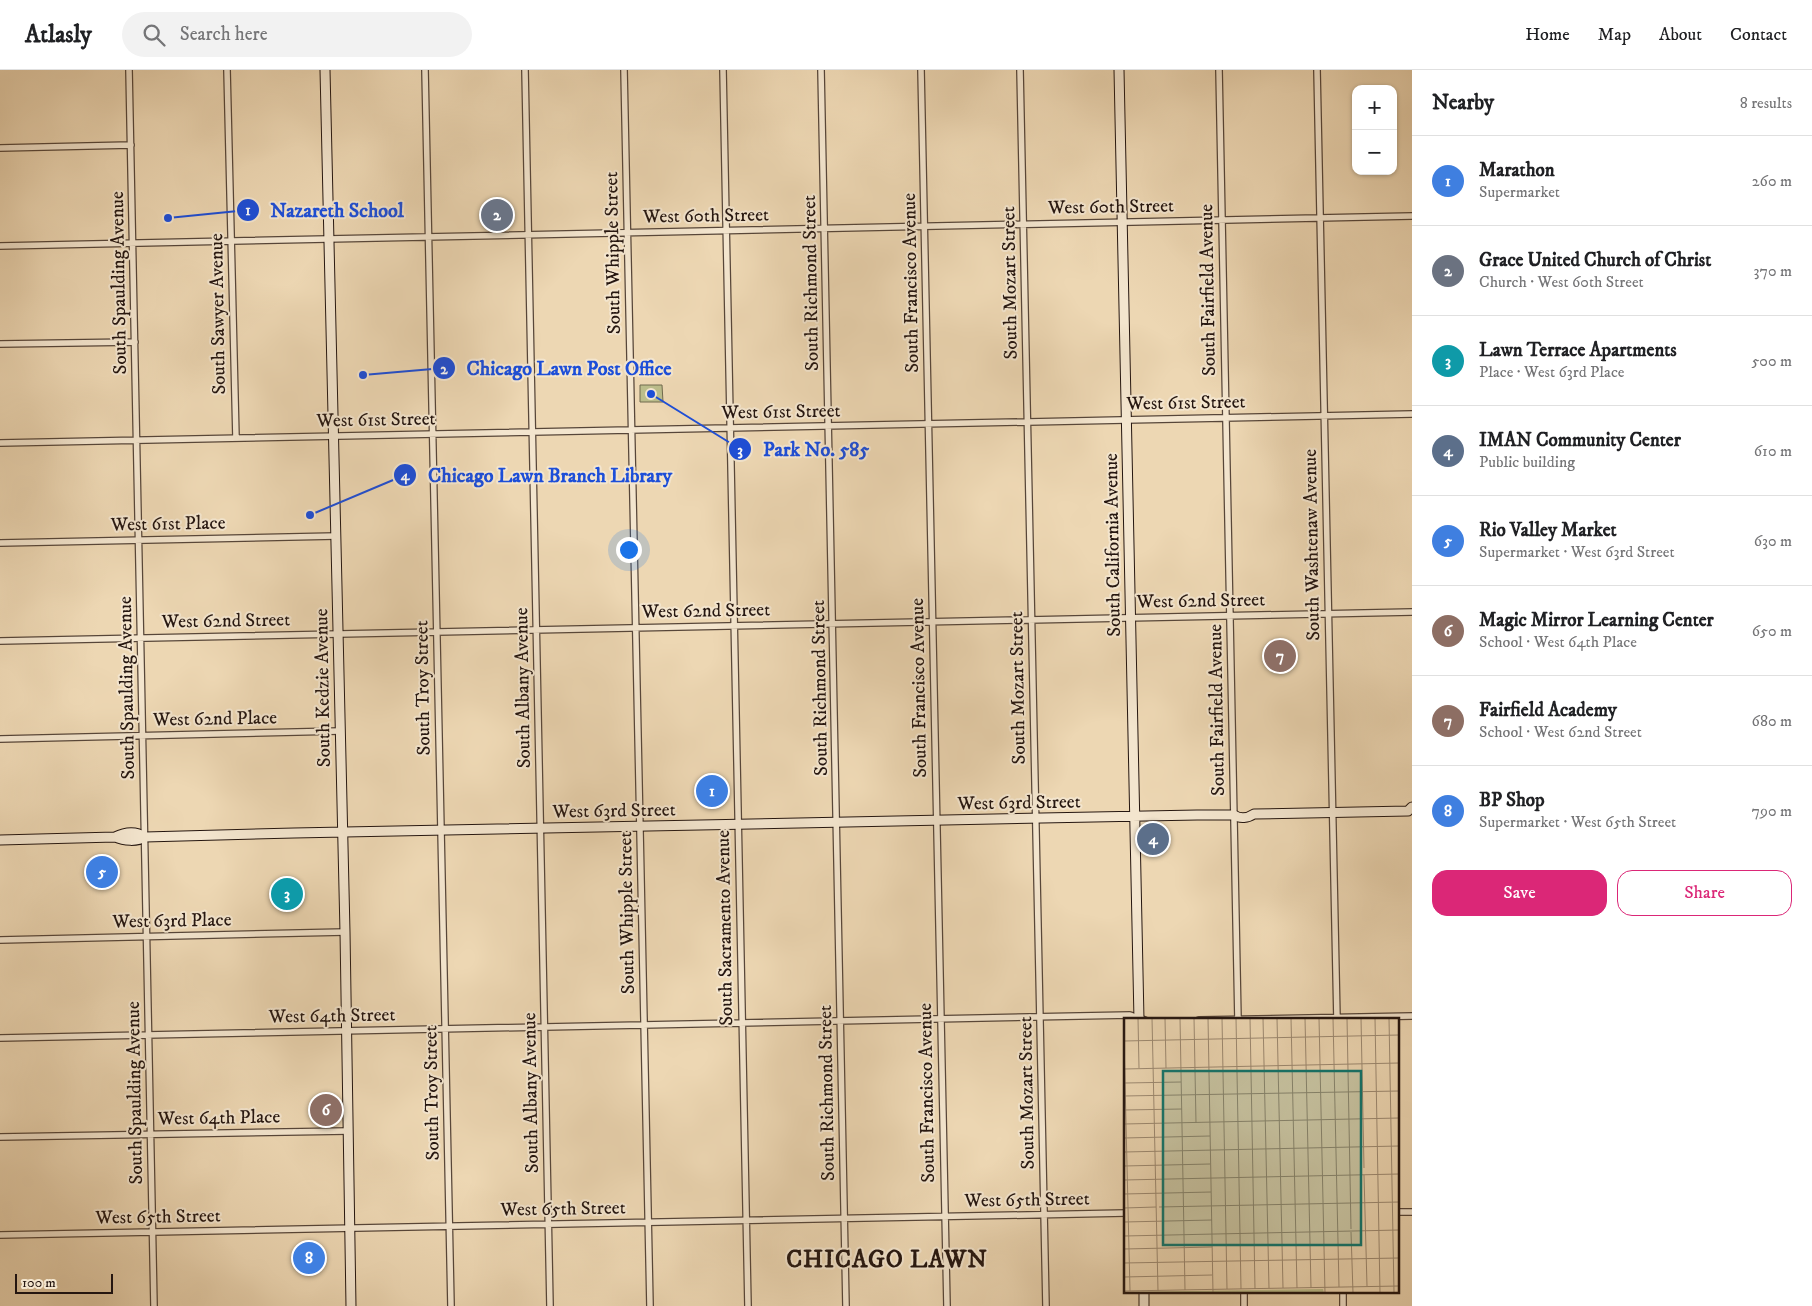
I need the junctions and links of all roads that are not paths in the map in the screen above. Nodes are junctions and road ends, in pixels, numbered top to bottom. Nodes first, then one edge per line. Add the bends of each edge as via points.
1 (129, 70) edge
2 (228, 70) edge
3 (325, 70) edge
4 (425, 70) edge
5 (525, 70) edge
6 (624, 70) edge
7 (723, 70) edge
8 (821, 70) edge
9 (922, 70) edge
10 (1020, 70) edge
11 (1119, 70) edge
12 (1219, 70) edge
13 (1317, 70) edge
14 (131, 145) junction
15 (0, 148) edge
16 (1412, 216) edge
17 (1321, 218) junction
18 (1222, 220) junction
19 (1122, 222) junction
20 (1024, 224) junction
21 (925, 226) junction
22 (824, 228) junction
23 (726, 230) junction
24 (628, 232) junction
25 (529, 234) junction
26 (429, 237) junction
27 (329, 239) junction
28 (231, 241) junction
29 (133, 243) junction
30 (0, 246) edge
31 (135, 342) junction
32 (0, 344) edge
33 (1412, 414) edge
34 (1325, 416) junction
35 (1226, 418) junction
36 (1126, 420) junction
37 (1028, 422) junction
38 (929, 424) junction
39 (829, 426) junction
40 (730, 428) junction
41 (632, 430) junction
42 (533, 432) junction
43 (433, 434) junction
44 (334, 436) junction
45 (236, 438) junction
46 (137, 440) junction
47 (0, 443) edge
48 (336, 536) junction
49 (139, 540) junction
50 (0, 542) edge
51 (1412, 612) edge
52 (1329, 614) junction
53 (1230, 616) junction
54 (1131, 618) junction
55 (1032, 620) junction
56 (933, 622) junction
57 (833, 624) junction
58 (734, 626) junction
59 (636, 628) junction
60 (537, 630) junction
61 (437, 632) junction
62 (338, 634) junction
63 (141, 638) junction
64 (0, 641) edge
65 (340, 731) junction
66 (143, 736) junction
67 (0, 739) edge
68 (1411, 811) edge
69 (1333, 813) junction
70 (1234, 815) junction
71 (1135, 817) junction
72 (1036, 819) junction
73 (937, 820) junction
74 (838, 823) junction
75 (738, 825) junction
76 (640, 826) junction
77 (541, 828) junction
78 (441, 830) junction
79 (342, 832) junction
80 (145, 836) junction
81 (0, 840) edge
82 (344, 932) junction
83 (147, 937) junction
84 (0, 940) edge
85 (1412, 1016) edge
86 (1040, 1017) junction
87 (1138, 1018) edge
88 (1141, 1018) edge
89 (1238, 1018) edge
90 (1337, 1018) edge
91 (1362, 1018) edge
92 (941, 1019) junction
93 (840, 1021) junction
94 (742, 1023) junction
95 (644, 1025) junction
96 (545, 1027) junction
97 (445, 1029) junction
98 (346, 1031) junction
99 (149, 1035) junction
100 (0, 1038) edge
101 (348, 1131) junction
102 (151, 1134) junction
103 (0, 1137) edge
104 (1124, 1213) edge
105 (1044, 1214) junction
106 (945, 1216) junction
107 (845, 1218) junction
108 (746, 1220) junction
109 (648, 1222) junction
110 (548, 1224) junction
111 (449, 1226) junction
112 (349, 1228) junction
113 (153, 1232) junction
114 (0, 1235) edge
115 (154, 1306) edge
116 (351, 1306) edge
117 (451, 1306) edge
118 (550, 1306) edge
119 (650, 1306) edge
120 (748, 1306) edge
121 (846, 1306) edge
122 (947, 1306) edge
123 (1046, 1306) edge

1 - 14 street, South Spaulding Avenue
2 - 28 street, South Sawyer Avenue
3 - 27 main road, South Kedzie Avenue
4 - 26 street, South Troy Street
5 - 25 street, South Albany Avenue
6 - 24 street, South Whipple Street
7 - 23 street, South Sacramento Avenue
8 - 22 street, South Richmond Street
9 - 21 street, South Francisco Avenue
10 - 20 street, South Mozart Street
11 - 19 main road, South California Avenue
12 - 18 street, South Fairfield Avenue
13 - 17 street, South Washtenaw Avenue
14 - 15 street
14 - 29 street, South Spaulding Avenue
16 - 17 street, West 60th Street
17 - 18 street, West 60th Street
17 - 34 street, South Washtenaw Avenue
18 - 19 street, West 60th Street
18 - 35 street, South Fairfield Avenue
19 - 20 street, West 60th Street
19 - 36 main road, South California Avenue
20 - 21 street, West 60th Street
20 - 37 street, South Mozart Street
21 - 22 street, West 60th Street
21 - 38 street, South Francisco Avenue
22 - 23 street, West 60th Street
22 - 39 street, South Richmond Street
23 - 24 street, West 60th Street
23 - 40 street, South Sacramento Avenue
24 - 25 street, West 60th Street
24 - 41 street, South Whipple Street
25 - 26 street, West 60th Street
25 - 42 street, South Albany Avenue
26 - 27 street, West 60th Street
26 - 43 street, South Troy Street
27 - 28 street, West 60th Street
27 - 44 main road, South Kedzie Avenue
28 - 29 street, West 60th Street
28 - 45 street, South Sawyer Avenue
29 - 30 street, West 60th Street
29 - 31 street, South Spaulding Avenue
31 - 32 street
31 - 46 street, South Spaulding Avenue
33 - 34 street, West 61st Street
34 - 35 street, West 61st Street
34 - 52 street, South Washtenaw Avenue
35 - 36 street, West 61st Street
35 - 53 street, South Fairfield Avenue
36 - 37 street, West 61st Street
36 - 54 main road, South California Avenue
37 - 38 street, West 61st Street
37 - 55 street, South Mozart Street
38 - 39 street, West 61st Street
38 - 56 street, South Francisco Avenue
39 - 40 street, West 61st Street
39 - 57 street, South Richmond Street
40 - 41 street, West 61st Street
40 - 58 street, South Sacramento Avenue
41 - 42 street, West 61st Street
41 - 59 street, South Whipple Street
42 - 43 street, West 61st Street
42 - 60 street, South Albany Avenue
43 - 44 street, West 61st Street
43 - 61 street, South Troy Street
44 - 45 street, West 61st Street
44 - 48 main road, South Kedzie Avenue
45 - 46 street, West 61st Street
46 - 47 street, West 61st Street
46 - 49 street, South Spaulding Avenue
48 - 49 street, West 61st Place
48 - 62 main road, South Kedzie Avenue
49 - 50 street, West 61st Place
49 - 63 street, South Spaulding Avenue
51 - 52 street, West 62nd Street
52 - 53 street, West 62nd Street
52 - 69 street, South Washtenaw Avenue
53 - 54 street, West 62nd Street
53 - 70 street, South Fairfield Avenue
54 - 55 street, West 62nd Street
54 - 71 main road, South California Avenue
55 - 56 street, West 62nd Street
55 - 72 street, South Mozart Street
56 - 57 street, West 62nd Street
56 - 73 street, South Francisco Avenue
57 - 58 street, West 62nd Street
57 - 74 street, South Richmond Street
58 - 59 street, West 62nd Street
58 - 75 street, South Sacramento Avenue
59 - 60 street, West 62nd Street
59 - 76 street, South Whipple Street
60 - 61 street, West 62nd Street
60 - 77 street, South Albany Avenue
61 - 62 street, West 62nd Street
61 - 78 street, South Troy Street
62 - 63 street, West 62nd Street
62 - 65 main road, South Kedzie Avenue
63 - 64 street, West 62nd Street
63 - 66 street, South Spaulding Avenue
65 - 66 street, West 62nd Place
65 - 79 main road, South Kedzie Avenue
66 - 67 street, West 62nd Place
66 - 80 street, South Spaulding Avenue
68 - 69 main road, West 63rd Street
69 - 70 main road, West 63rd Street via 1254,814 1237,811
69 - 90 street, South Washtenaw Avenue
70 - 71 main road, West 63rd Street
70 - 89 street, South Fairfield Avenue
71 - 72 main road, West 63rd Street
71 - 88 main road, South California Avenue
72 - 73 main road, West 63rd Street
72 - 86 street, South Mozart Street
73 - 74 main road, West 63rd Street
73 - 92 street, South Francisco Avenue
74 - 75 main road, West 63rd Street
74 - 93 street, South Richmond Street
75 - 76 main road, West 63rd Street
75 - 94 street, South Sacramento Avenue
76 - 77 main road, West 63rd Street
76 - 95 street, South Whipple Street
77 - 78 main road, West 63rd Street
77 - 96 street, South Albany Avenue
78 - 79 main road, West 63rd Street
78 - 97 street, South Troy Street
79 - 80 main road, West 63rd Street
79 - 82 main road, South Kedzie Avenue
80 - 81 main road, West 63rd Street via 139,833 115,837
80 - 83 street, South Spaulding Avenue
82 - 83 street, West 63rd Place
82 - 98 main road, South Kedzie Avenue
83 - 84 street, West 63rd Place
83 - 99 street, South Spaulding Avenue
85 - 91 street
86 - 87 street, West 64th Street via 1130,1015
86 - 92 street, West 64th Street
86 - 105 street, South Mozart Street
92 - 93 street, West 64th Street
92 - 106 street, South Francisco Avenue
93 - 94 street, West 64th Street
93 - 107 street, South Richmond Street
94 - 95 street, West 64th Street
94 - 108 street, South Sacramento Avenue
95 - 96 street, West 64th Street
95 - 109 street, South Whipple Street
96 - 97 street, West 64th Street
96 - 110 street, South Albany Avenue
97 - 98 street, West 64th Street
97 - 111 street, South Troy Street
98 - 99 street, West 64th Street
98 - 101 main road, South Kedzie Avenue
99 - 100 street, West 64th Street
99 - 102 street, South Spaulding Avenue
101 - 102 street, West 64th Place
101 - 112 main road, South Kedzie Avenue
102 - 103 street, West 64th Place
102 - 113 street, South Spaulding Avenue
104 - 105 street, West 65th Street
105 - 106 street, West 65th Street
105 - 123 street, South Mozart Street
106 - 107 street, West 65th Street
106 - 122 street, South Francisco Avenue
107 - 108 street, West 65th Street
107 - 121 street, South Richmond Street
108 - 109 street, West 65th Street
108 - 120 street, South Sacramento Avenue
109 - 110 street, West 65th Street
109 - 119 street, South Whipple Street
110 - 111 street, West 65th Street
110 - 118 street, South Albany Avenue
111 - 112 street, West 65th Street
111 - 117 street, South Troy Street
112 - 113 street, West 65th Street
112 - 116 main road, South Kedzie Avenue
113 - 114 street, West 65th Street
113 - 115 street, South Spaulding Avenue

